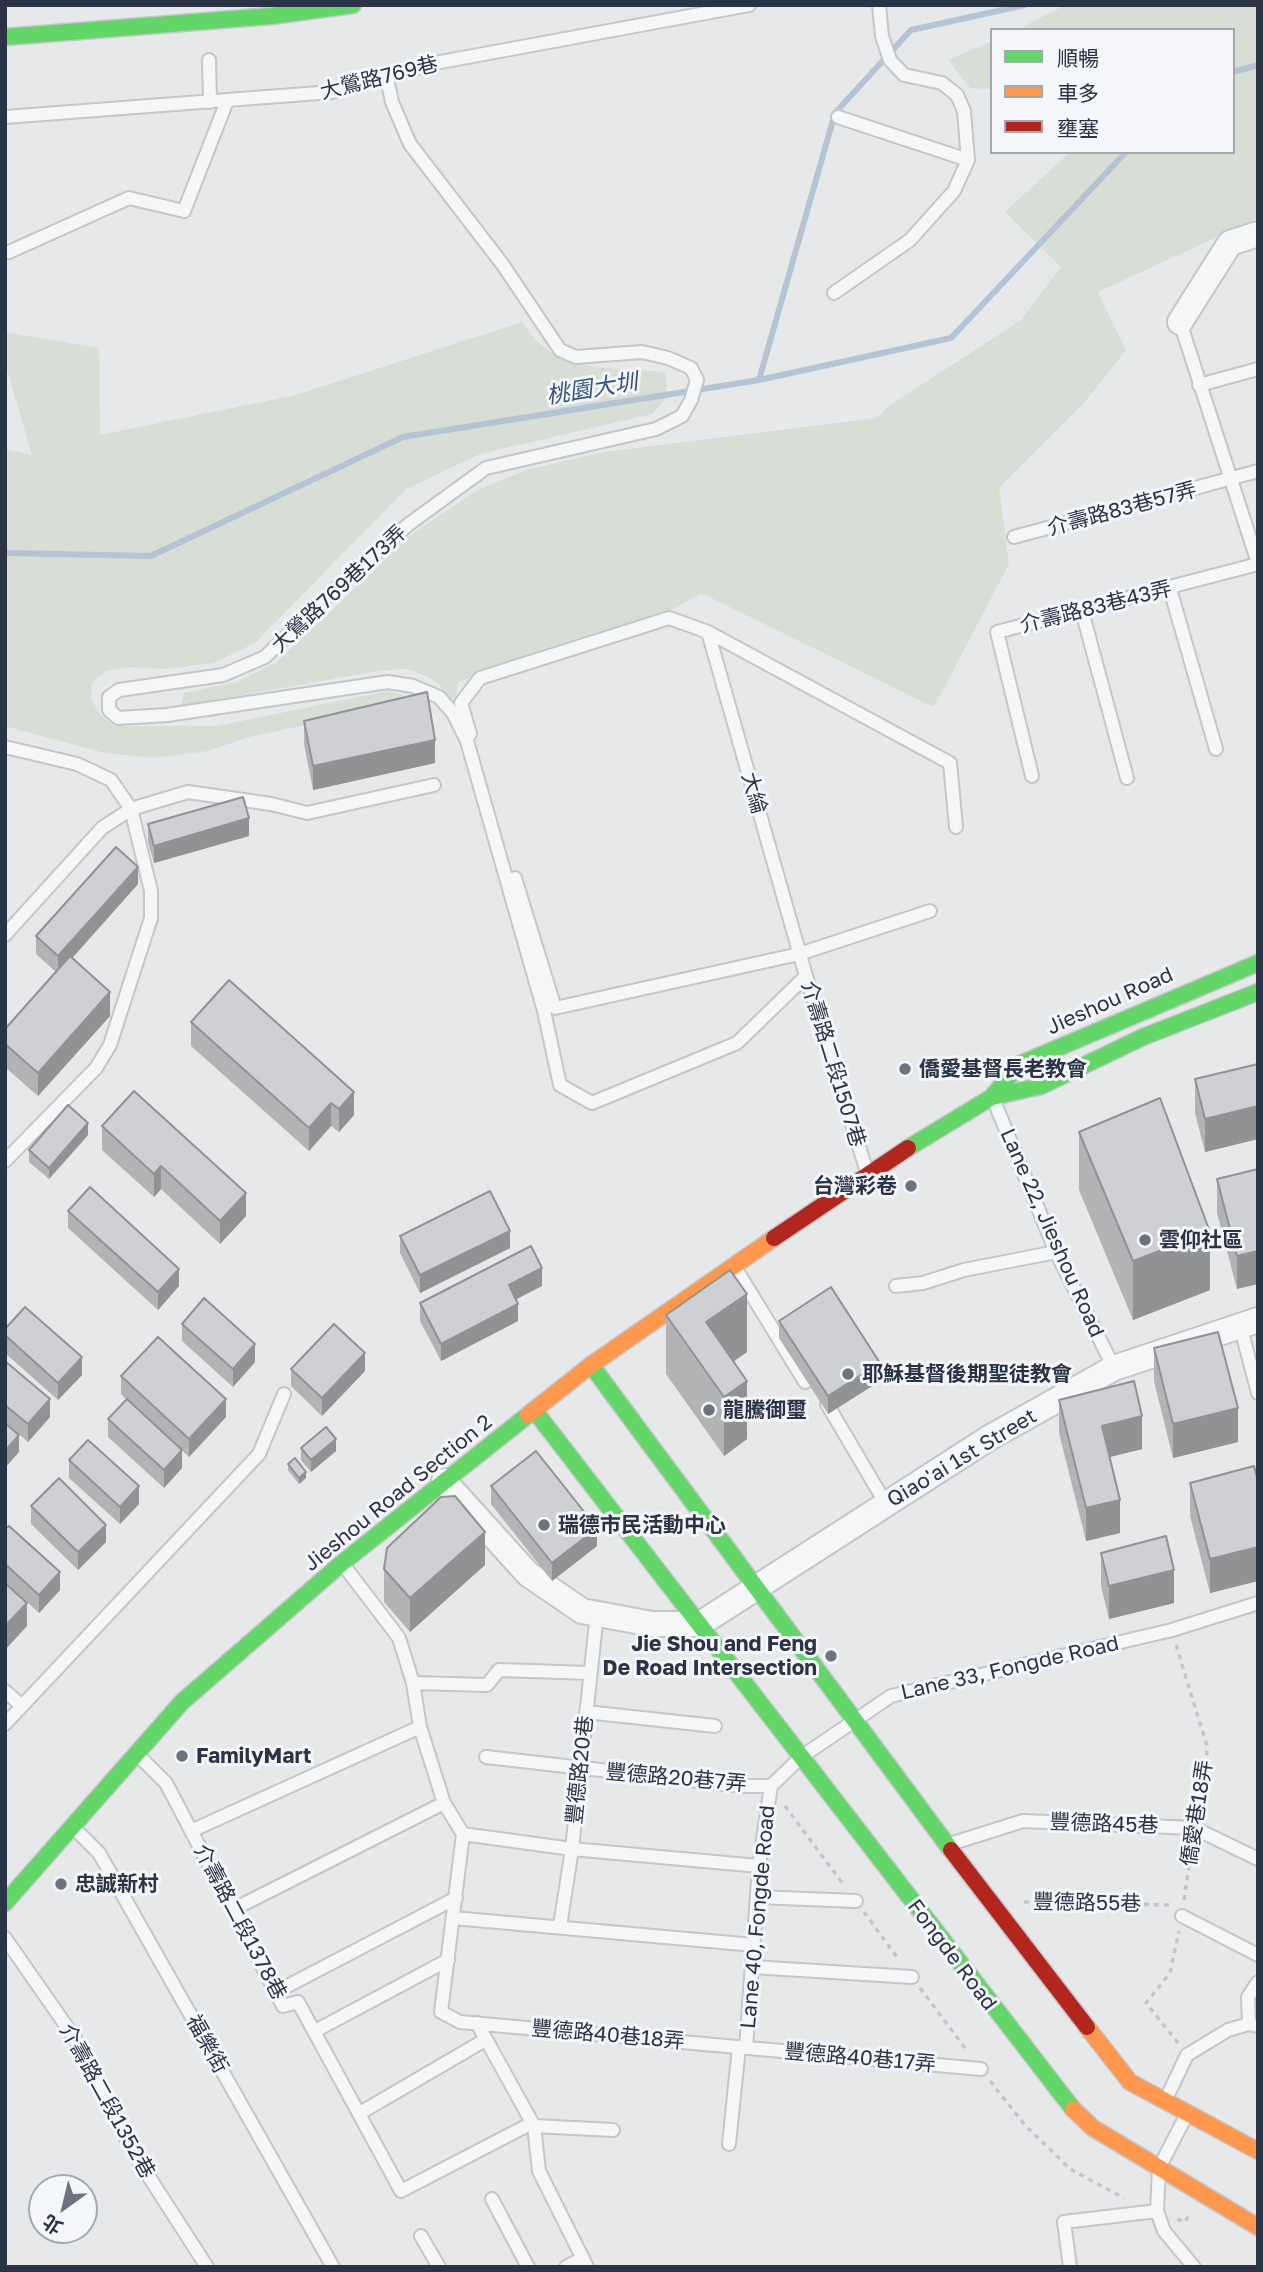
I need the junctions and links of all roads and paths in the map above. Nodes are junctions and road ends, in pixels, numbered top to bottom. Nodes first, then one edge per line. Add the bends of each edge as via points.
1 (353, 5) edge
2 (749, 5) edge
3 (879, 5) edge
4 (5, 37) edge
5 (209, 60) dead end
6 (387, 78) junction
7 (227, 101) junction
8 (210, 102) junction
9 (5, 117) edge
10 (838, 117) dead end
11 (968, 160) junction
12 (1258, 234) edge
13 (9, 252) dead end
14 (834, 293) dead end
15 (1180, 322) joint
16 (1258, 369) edge
17 (1199, 385) junction
18 (1258, 471) edge
19 (1229, 480) junction
20 (1014, 537) dead end
21 (1258, 564) edge
22 (1170, 589) junction
23 (1082, 611) junction
24 (708, 632) junction
25 (5, 747) edge
26 (1216, 749) dead end
27 (1032, 776) dead end
28 (1127, 778) dead end
29 (433, 785) dead end
30 (131, 809) junction
31 (956, 827) dead end
32 (930, 911) dead end
33 (5, 935) edge
34 (799, 954) junction
35 (1258, 963) edge
36 (806, 976) junction
37 (1258, 992) edge
38 (992, 1097) junction
39 (5, 1161) edge
40 (867, 1173) junction
41 (1056, 1251) junction
42 (734, 1265) junction
43 (897, 1286) dead end
44 (1249, 1322) edge
45 (591, 1365) junction
46 (1114, 1368) junction
47 (805, 1382) dead end
48 (1258, 1393) edge
49 (284, 1394) dead end
50 (827, 1404) edge
51 (534, 1410) junction
52 (444, 1481) junction
53 (886, 1504) junction
54 (342, 1563) junction
55 (755, 1588) junction
56 (1258, 1604) edge
57 (597, 1612) junction
58 (700, 1624) junction
59 (1172, 1630) junction
60 (590, 1673) junction
61 (413, 1683) junction
62 (5, 1691) edge
63 (22, 1706) junction
64 (586, 1712) junction
65 (853, 1720) junction
66 (5, 1724) edge
67 (420, 1727) junction
68 (715, 1727) dead end
69 (137, 1753) junction
70 (486, 1757) dead end
71 (801, 1757) junction
72 (581, 1769) junction
73 (771, 1786) junction
74 (444, 1802) junction
75 (73, 1826) junction
76 (1194, 1828) junction
77 (191, 1831) junction
78 (463, 1834) junction
79 (947, 1845) junction
80 (572, 1849) junction
81 (1258, 1859) edge
82 (759, 1866) junction
83 (757, 1897) junction
84 (456, 1898) junction
85 (856, 1901) dead end
86 (990, 1902) junction
87 (5, 1903) edge
88 (232, 1910) junction
89 (1182, 1911) junction
90 (453, 1918) junction
91 (559, 1926) junction
92 (5, 1938) edge
93 (754, 1945) junction
94 (1258, 1955) edge
95 (448, 1960) junction
96 (752, 1967) junction
97 (912, 1977) dead end
98 (1258, 1982) edge
99 (276, 1992) junction
100 (477, 2023) junction
101 (1253, 2025) edge
102 (315, 2031) junction
103 (485, 2040) junction
104 (742, 2048) junction
105 (1188, 2055) junction
106 (981, 2069) dead end
107 (1165, 2103) junction
108 (360, 2113) junction
109 (1187, 2114) junction
110 (533, 2125) junction
111 (613, 2130) dead end
112 (729, 2144) dead end
113 (1258, 2151) edge
114 (1159, 2168) junction
115 (492, 2199) dead end
116 (1157, 2211) junction
117 (1258, 2227) edge
118 (421, 2236) dead end
119 (585, 2262) edge
120 (206, 2267) edge
121 (333, 2267) edge
122 (439, 2267) edge
123 (528, 2267) edge
124 (566, 2267) edge
125 (1070, 2267) edge
126 (1194, 2267) edge

1 - 4 main road
2 - 6 lane, 大鶯路769巷 via 435,63
3 - 11 lane via 890,60 904,75 942,83 957,95 964,111
5 - 8 lane
6 - 7 lane, 大鶯路769巷 via 332,92
6 - 36 lane, 大鶯路769巷173弄 via 392,103 410,144 503,265 560,350 576,357 642,352 668,358 691,368 697,380 691,400 682,416 656,429 486,468 409,524 265,657 223,675 119,690 109,698 109,710 118,718 167,715 388,682 439,697 467,741 561,1084 592,1103 737,1043
7 - 8 lane, 大鶯路769巷
7 - 13 lane via 184,211 129,198
8 - 9 lane, 大鶯路769巷
10 - 11 lane
11 - 14 lane via 954,191 910,240
12 - 15 street via 1230,243
15 - 17 lane
16 - 17 lane
17 - 19 lane
18 - 19 lane, 介壽路83巷57弄
19 - 20 lane, 介壽路83巷57弄
19 - 21 lane
21 - 22 lane, 介壽路83巷43弄
22 - 23 lane, 介壽路83巷43弄
22 - 26 lane
23 - 27 lane, 介壽路83巷43弄 via 997,632
23 - 28 lane
24 - 31 lane via 950,763
24 - 34 lane, 大綸
24 - 34 lane via 669,618 480,678 461,703 555,1008
25 - 30 lane via 77,764 111,780
29 - 30 lane via 307,813 188,792
30 - 33 lane via 102,828
30 - 39 lane via 151,891 151,918 110,1045 96,1068
32 - 34 lane
34 - 36 lane, 介壽路二段1507巷
35 - 38 main road, Jieshou Road via 1020,1064
36 - 40 lane, 介壽路二段1507巷
37 - 38 main road, Jieshou Road via 1143,1037 1041,1086
38 - 40 main road, Jieshou Road
38 - 41 lane, Lane 22, Jieshou Road
40 - 42 main road, Jieshou Road Section 2
41 - 43 lane
41 - 46 lane, Lane 22, Jieshou Road
42 - 45 main road, Jieshou Road Section 2
42 - 47 lane
44 - 46 street, Qiao'ai 1st Street
44 - 48 lane
45 - 51 main road, Jieshou Road Section 2
45 - 55 main road
46 - 53 street, Qiao'ai 1st Street via 989,1438
49 - 63 lane via 259,1454
50 - 53 lane
51 - 52 main road, Jieshou Road Section 2
51 - 58 main road, Fongde Road
52 - 54 main road, Jieshou Road Section 2
52 - 57 street via 528,1574 582,1611
53 - 55 street, Qiao'ai 1st Street
54 - 61 lane via 398,1638
54 - 69 main road, Jieshou Road Section 2 via 182,1702
55 - 58 street
55 - 65 main road
56 - 59 lane, Lane 33, Fongde Road
57 - 58 street via 652,1623
57 - 60 lane, 豐德路20巷
58 - 71 main road, Fongde Road
59 - 65 lane, Lane 33, Fongde Road via 891,1696
59 - 76 path, 僑愛巷18弄 via 1207,1746
60 - 61 lane via 499,1670 487,1685
60 - 64 lane, 豐德路20巷
61 - 67 lane
62 - 63 lane
63 - 66 lane
64 - 68 lane
64 - 72 lane, 豐德路20巷
65 - 71 lane, Lane 33, Fongde Road
65 - 79 main road
67 - 74 lane
67 - 77 lane
69 - 75 main road, Jieshou Road Section 2
69 - 77 lane, 介壽路二段1378巷 via 166,1783
70 - 72 lane, 豐德路20巷7弄
71 - 73 lane, Lane 40, Fongde Road
71 - 114 main road, Fongde Road via 1062,2098 1093,2128
72 - 73 lane, 豐德路20巷7弄
72 - 80 lane, 豐德路20巷
73 - 82 lane, Lane 40, Fongde Road
74 - 78 lane
74 - 88 lane
75 - 87 main road, Jieshou Road Section 2
75 - 121 lane, 福樂街 via 99,1853
76 - 79 lane, 豐德路45巷 via 1023,1821
76 - 81 lane, 豐德路45巷
76 - 89 path, 僑愛巷18弄
77 - 88 lane, 介壽路二段1378巷
78 - 80 lane
78 - 84 lane
79 - 86 main road
80 - 82 lane
80 - 91 lane, 豐德路20巷
82 - 83 lane, Lane 40, Fongde Road
83 - 85 lane
83 - 93 lane, Lane 40, Fongde Road
84 - 90 lane
84 - 99 lane
86 - 89 path, 豐德路55巷
86 - 107 main road via 1130,2082
88 - 99 lane, 介壽路二段1378巷
89 - 94 lane
89 - 105 path, 僑愛巷18弄 via 1171,1973 1146,2003
90 - 91 lane
90 - 95 lane
91 - 93 lane
92 - 120 lane, 介壽路二段1352巷 via 74,2037 135,2155
93 - 96 lane, Lane 40, Fongde Road
95 - 100 lane, 豐德路40巷18弄 via 441,2012 460,2022
95 - 102 lane
96 - 97 lane
96 - 104 lane, Lane 40, Fongde Road
98 - 101 lane via 1248,1997
99 - 102 lane, 介壽路二段1378巷 via 284,2007 299,2002
100 - 103 lane
100 - 104 lane, 豐德路40巷18弄
101 - 105 lane via 1228,2030
102 - 108 lane, 介壽路二段1378巷
103 - 108 lane
103 - 110 lane
104 - 106 lane, 豐德路40巷17弄
104 - 112 lane, Lane 40, Fongde Road
105 - 107 lane
107 - 109 main road
108 - 110 lane, 介壽路二段1378巷 via 401,2191
109 - 113 main road
109 - 114 lane
110 - 111 lane
110 - 119 lane via 539,2171
114 - 116 lane
114 - 117 main road, Fongde Road
115 - 123 lane
116 - 125 lane via 1064,2222
116 - 126 lane via 1164,2231
118 - 122 lane
119 - 124 lane

